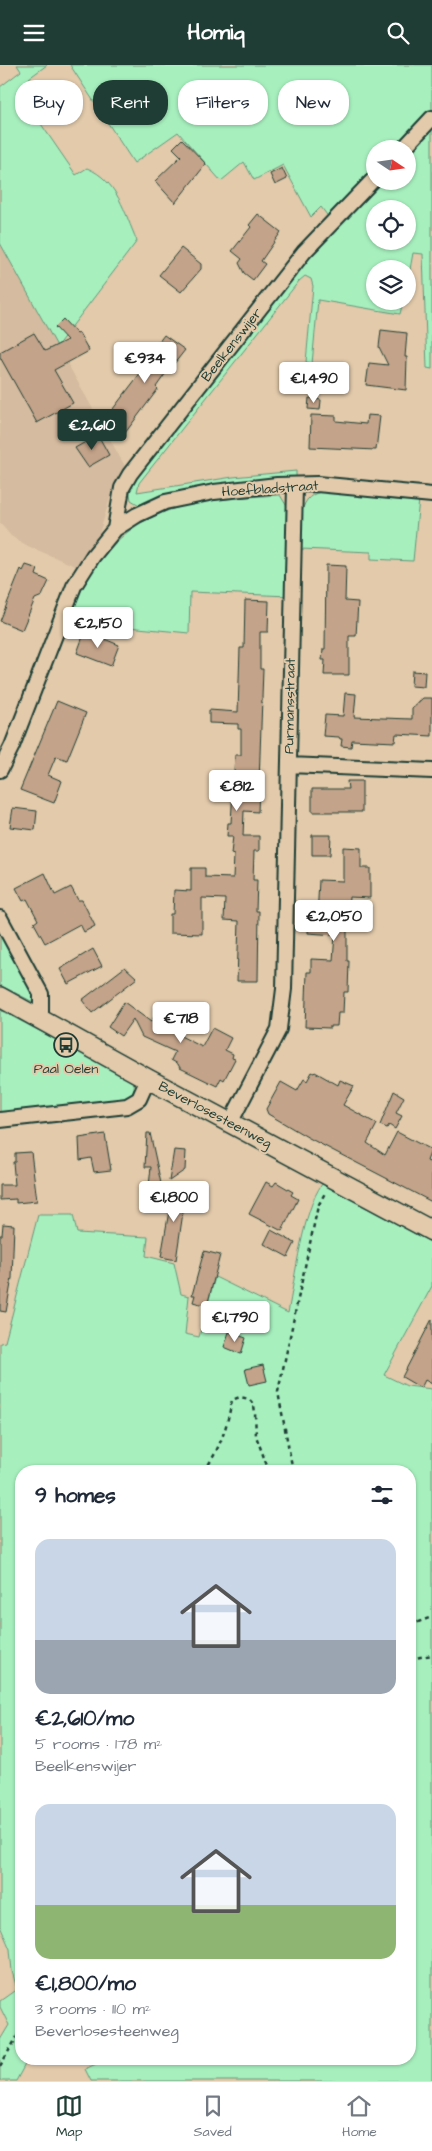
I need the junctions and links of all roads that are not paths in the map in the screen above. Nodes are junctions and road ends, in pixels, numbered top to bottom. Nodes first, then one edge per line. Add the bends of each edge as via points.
1 (432, 118) edge
2 (411, 140) edge
3 (366, 187) edge
4 (295, 486) junction
5 (432, 495) edge
6 (115, 529) junction
7 (289, 765) junction
8 (0, 770) edge
9 (432, 771) edge
10 (0, 918) edge
11 (0, 997) edge
12 (41, 1019) junction
13 (148, 1079) junction
14 (0, 1120) edge
15 (230, 1123) junction
16 (432, 1231) edge

1 - 2 street
3 - 6 street, Beelkenswijer via 304,252 130,474 122,488
4 - 5 street, Hoefbladstraat via 317,484
4 - 6 street, Hoefbladstraat via 214,492 166,502
4 - 7 street, Purmansstraat
6 - 8 street, Beelkenswijer via 74,586
7 - 9 street
7 - 15 street, Purmansstraat via 284,989 279,1029
10 - 12 street via 41,994
11 - 12 street, Beverlosesteenweg
12 - 13 street, Beverlosesteenweg
13 - 14 street via 139,1099 127,1106
13 - 15 street, Beverlosesteenweg
15 - 16 street, Beverlosesteenweg

